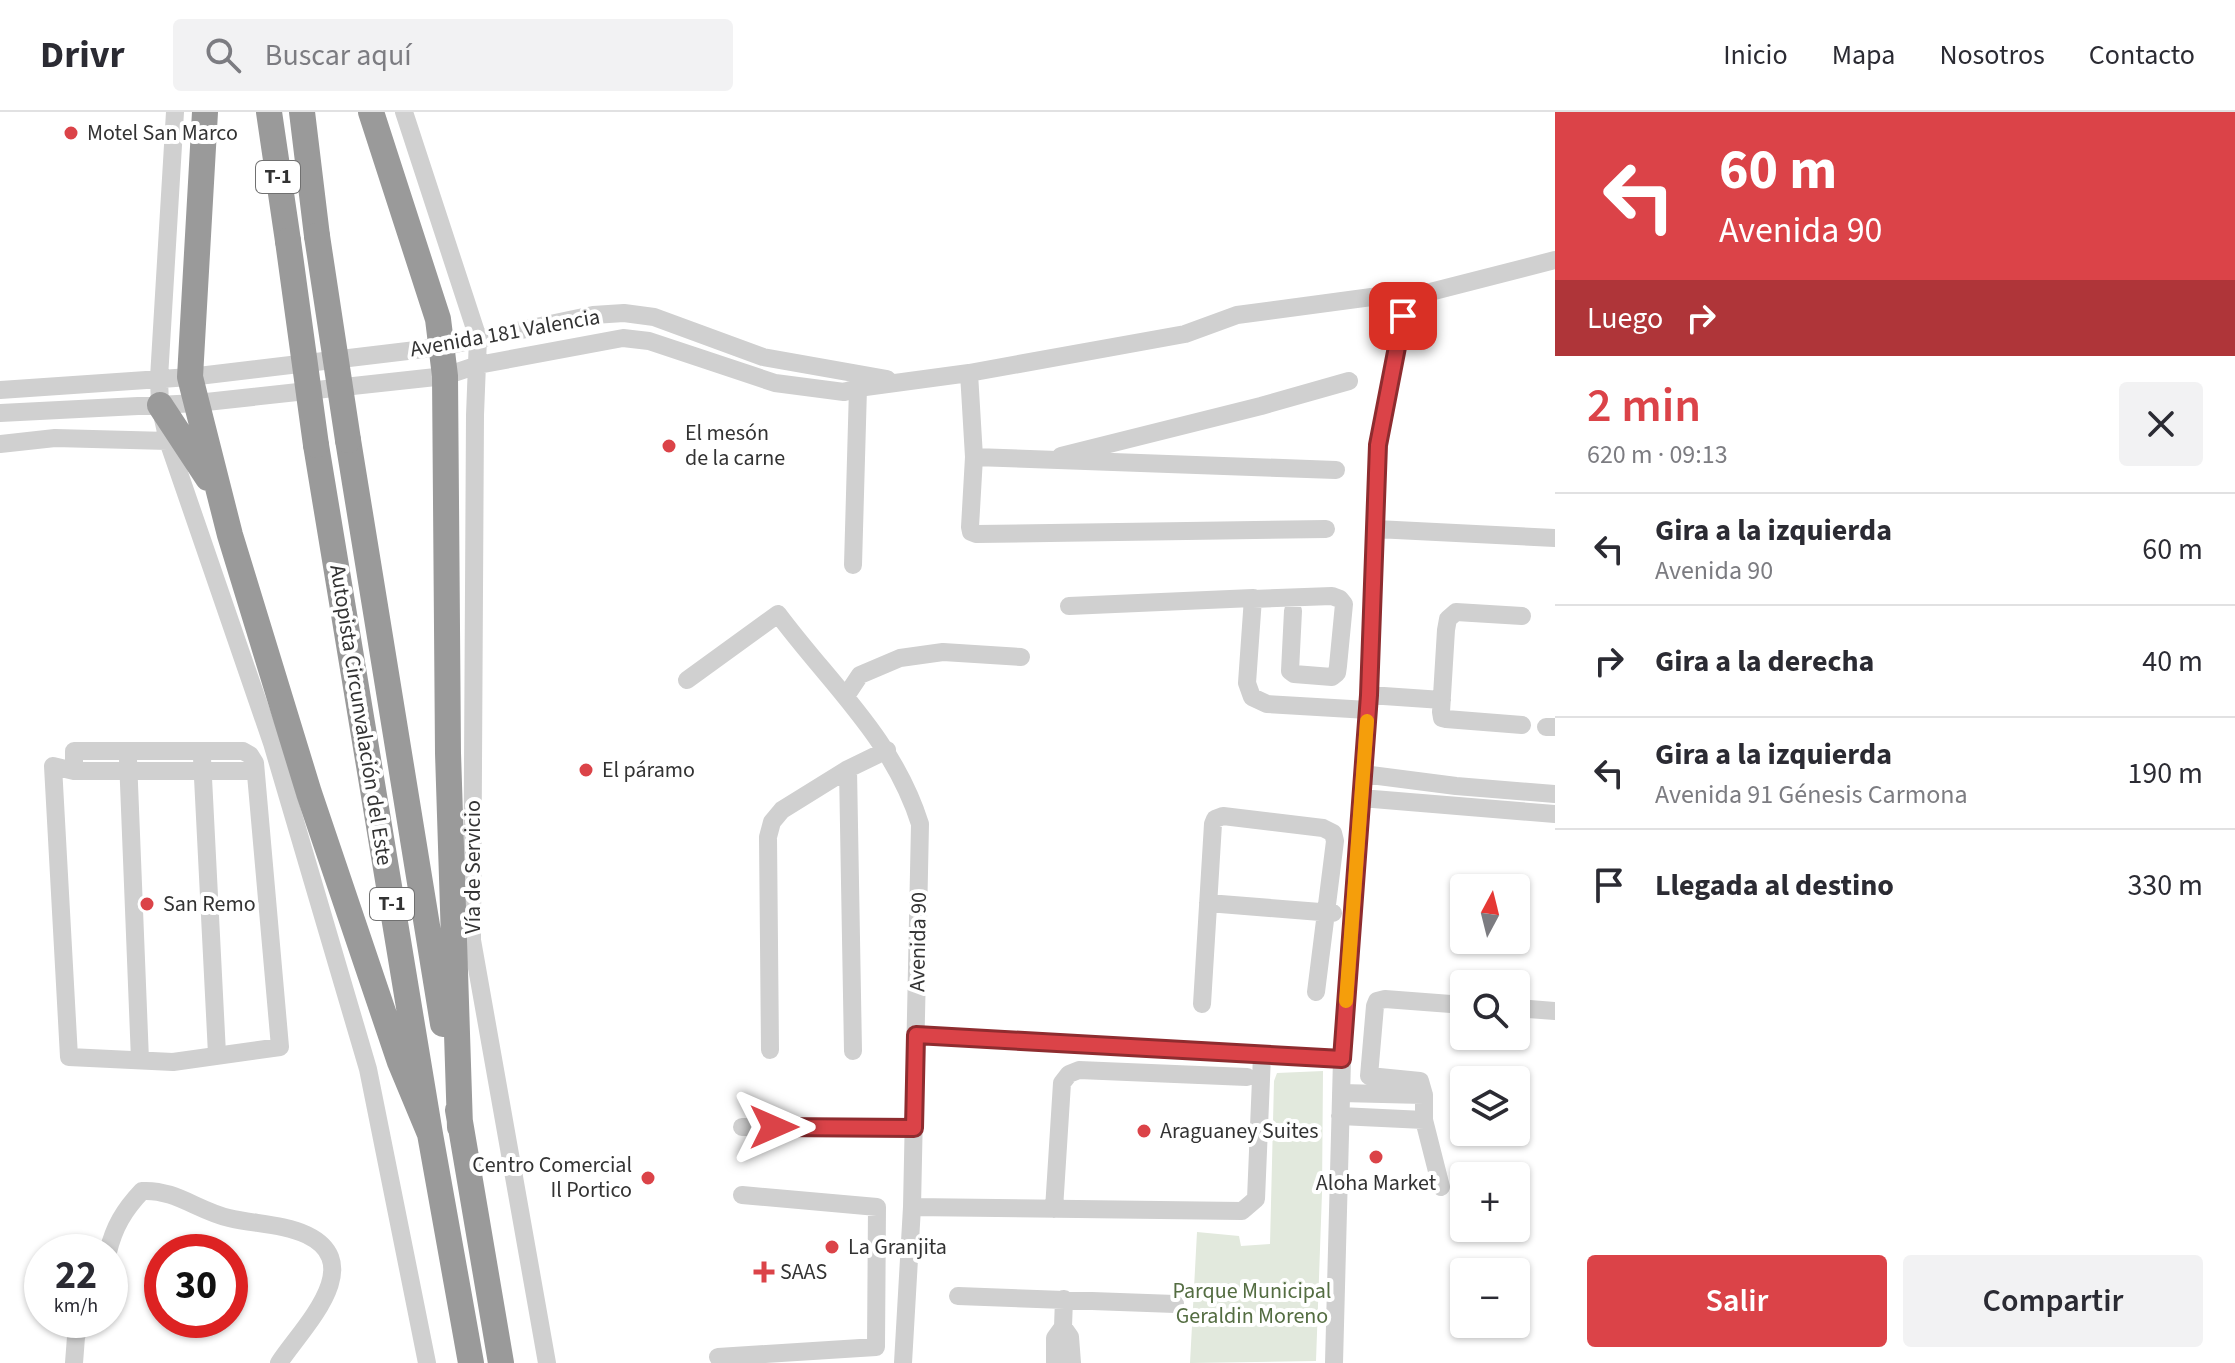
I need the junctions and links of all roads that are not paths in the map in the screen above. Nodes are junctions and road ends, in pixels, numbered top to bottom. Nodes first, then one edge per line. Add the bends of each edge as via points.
1 (175, 112) edge
2 (205, 112) edge
3 (269, 112) edge
4 (302, 112) edge
5 (371, 112) edge
6 (404, 112) edge
7 (1555, 260) edge
8 (1395, 301) junction
9 (624, 313) junction
10 (478, 338) junction
11 (623, 338) junction
12 (441, 347) junction
13 (478, 365) junction
14 (969, 373) junction
15 (445, 376) junction
16 (159, 378) junction
17 (1349, 381) dead end
18 (902, 382) junction
19 (858, 388) junction
20 (0, 390) edge
21 (193, 390) junction
22 (160, 405) junction
23 (0, 413) edge
24 (168, 441) junction
25 (0, 444) edge
26 (974, 457) junction
27 (1038, 461) junction
28 (1336, 470) dead end
29 (222, 502) junction
30 (1326, 529) dead end
31 (1376, 529) junction
32 (1555, 538) edge
33 (853, 565) dead end
34 (1253, 599) dead end
35 (1069, 606) dead end
36 (1293, 611) dead end
37 (1522, 616) dead end
38 (1021, 657) dead end
39 (687, 680) dead end
40 (846, 696) junction
41 (1442, 700) junction
42 (1369, 703) junction
43 (1522, 725) dead end
44 (887, 750) junction
45 (128, 761) junction
46 (202, 761) junction
47 (848, 769) junction
48 (74, 771) junction
49 (1363, 774) junction
50 (1555, 794) edge
51 (1361, 798) junction
52 (1555, 814) edge
53 (1208, 903) junction
54 (1324, 913) junction
55 (1352, 916) junction
56 (1316, 992) dead end
57 (1202, 1004) dead end
58 (1450, 1004) edge
59 (1530, 1009) edge
60 (1555, 1011) edge
61 (916, 1035) junction
62 (770, 1050) dead end
63 (853, 1051) dead end
64 (217, 1054) junction
65 (1262, 1055) junction
66 (1342, 1059) junction
67 (140, 1060) junction
68 (1247, 1077) dead end
69 (1341, 1093) junction
70 (1424, 1095) junction
71 (1340, 1116) junction
72 (1424, 1120) junction
73 (460, 1127) junction
74 (742, 1127) dead end
75 (914, 1128) junction
76 (430, 1134) junction
77 (1441, 1187) dead end
78 (742, 1195) dead end
79 (912, 1207) junction
80 (1054, 1209) junction
81 (112, 1234) edge
82 (958, 1296) dead end
83 (1064, 1299) junction
84 (1175, 1304) dead end
85 (1063, 1327) junction
86 (76, 1338) edge
87 (862, 1356) edge
88 (718, 1357) dead end
89 (74, 1363) edge
90 (279, 1363) edge
91 (427, 1363) edge
92 (471, 1363) edge
93 (501, 1363) edge
94 (547, 1363) edge
95 (903, 1363) edge
96 (1055, 1363) edge
97 (1072, 1363) edge
98 (1334, 1363) edge

1 - 16 street
2 - 21 highway
3 - 76 highway, Autopista Circunvalación del Este / T-1, bridge via 316,445
4 - 73 highway, Autopista Circunvalación del Este / T-1, bridge via 348,440
5 - 12 highway via 438,319
6 - 10 street, Vía de Servicio
7 - 8 street
8 - 14 street via 1379,296 1237,315 1185,334
8 - 31 street via 1403,316 1378,445
9 - 10 street, Avenida 181 Valencia
9 - 11 street
9 - 18 street, Avenida 181 Valencia via 654,317 763,357
10 - 12 street, Avenida 181 Valencia
10 - 13 street, Vía de Servicio
11 - 13 street, Avenida 181 Valencia
11 - 19 street, Avenida 181 Valencia via 649,341 775,383 844,392
12 - 15 highway
12 - 21 street, Avenida 181 Valencia
13 - 15 street, Avenida 181 Valencia
13 - 94 street, Vía de Servicio via 472,940
14 - 18 street
14 - 26 street
15 - 21 street, Avenida 181 Valencia
15 - 73 highway via 448,753
16 - 20 street, Avenida 181 Valencia
16 - 21 street, Avenida 181 Valencia
16 - 22 street
17 - 27 street
18 - 19 street, Avenida 181 Valencia
19 - 33 street
21 - 22 street, Avenida 181 Valencia
21 - 29 highway
22 - 23 street, Avenida 181 Valencia
22 - 24 street
22 - 29 highway
24 - 25 street via 55,438
24 - 91 street via 272,743 368,1069
26 - 27 street
26 - 30 street via 970,527 976,534
27 - 28 street
29 - 76 highway via 309,793 400,1062
31 - 32 street
31 - 42 street
34 - 36 street via 1340,599 1341,635 1337,673 1332,677 1290,671
35 - 42 street via 1253,598 1247,683 1252,697 1267,704
37 - 41 street via 1456,612 1448,619
38 - 40 street via 943,652 900,658 860,675
39 - 40 street, Avenida 90 via 778,614
40 - 44 street, Avenida 90
41 - 42 street
41 - 43 street via 1442,718
42 - 49 street
44 - 47 street
44 - 61 street, Avenida 90 via 920,824
45 - 46 street
45 - 48 street
45 - 48 street via 74,751
45 - 67 street
46 - 64 street
46 - 64 street via 243,751 255,771 280,1047
47 - 62 street via 782,810 772,822
47 - 63 street
48 - 67 street via 53,766 69,1057
49 - 50 street
49 - 51 street
51 - 52 street
51 - 55 street
53 - 54 street
53 - 54 street via 1213,824 1223,816 1333,833
53 - 57 street
54 - 55 street
54 - 56 street
55 - 66 street
58 - 70 street via 1377,1001 1369,1076 1420,1081
59 - 60 street
61 - 65 street
61 - 75 street, Avenida 90
64 - 67 street via 173,1062
65 - 66 street
65 - 80 street via 1256,1199 1250,1206 1225,1212
66 - 69 street
68 - 80 street via 1079,1070 1069,1074 1062,1083
69 - 70 street
69 - 71 street
70 - 72 street
71 - 72 street
71 - 98 street
72 - 77 street
73 - 93 highway, Autopista Circunvalación del Este / T-1
74 - 75 street
75 - 79 street, Avenida 90
76 - 92 highway, Autopista Circunvalación del Este / T-1
78 - 87 street via 877,1207 876,1347
79 - 80 street
79 - 95 street, Avenida 90
81 - 90 street via 142,1191 158,1190 225,1217 278,1226 322,1244 333,1271 329,1290
82 - 83 street
83 - 84 street
83 - 85 street
85 - 96 street via 1055,1338
85 - 97 street via 1070,1337
86 - 89 street
87 - 88 street

